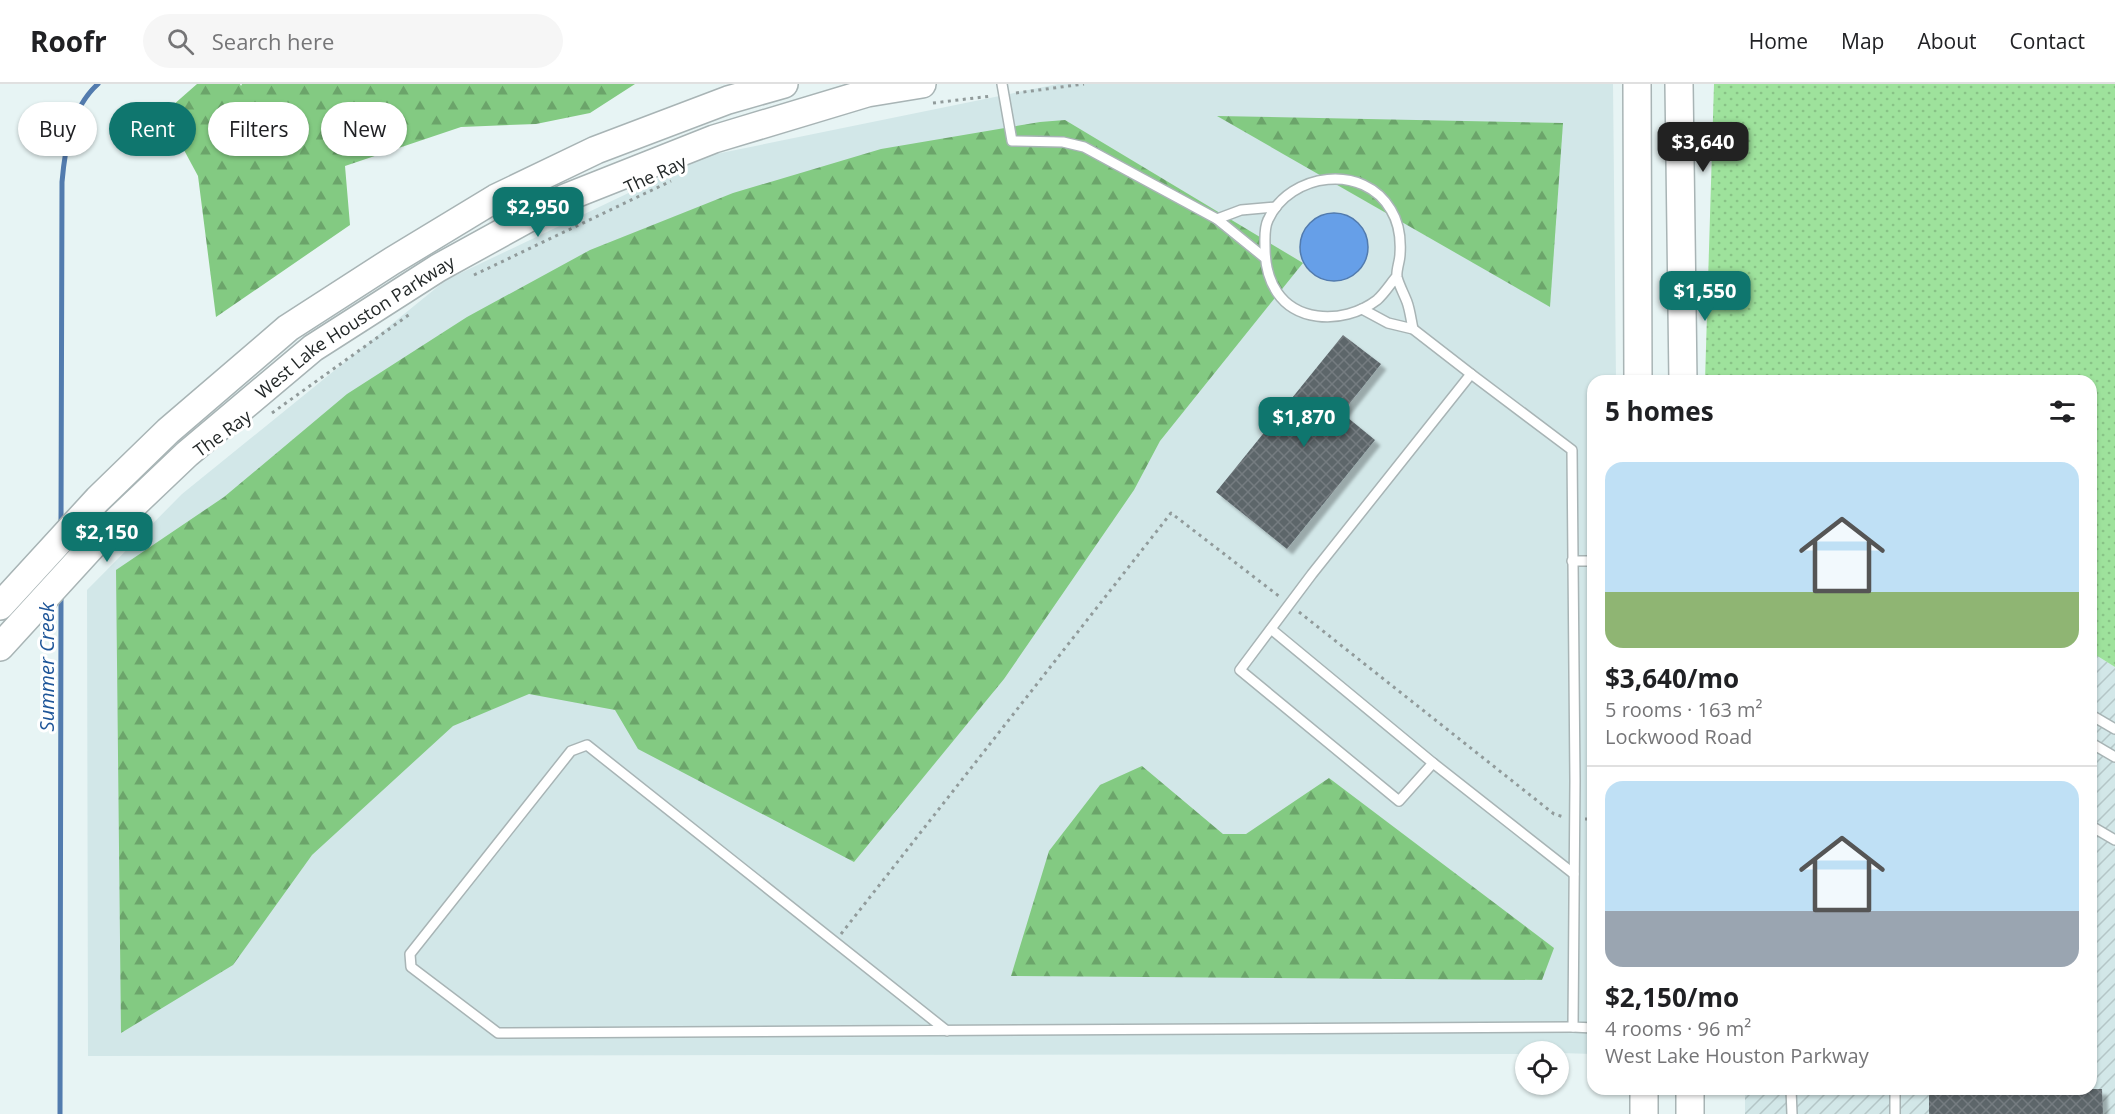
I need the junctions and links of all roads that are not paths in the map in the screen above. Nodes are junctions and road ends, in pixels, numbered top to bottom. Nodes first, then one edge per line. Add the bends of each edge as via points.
1 (784, 84) edge
2 (1002, 84) edge
3 (1637, 84) edge
4 (1679, 84) edge
5 (926, 94) edge
6 (1276, 207) junction
7 (1217, 219) junction
8 (1265, 258) junction
9 (1397, 276) junction
10 (1362, 309) junction
11 (1413, 329) junction
12 (1471, 374) junction
13 (1638, 375) edge
14 (1683, 375) edge
15 (1572, 561) junction
16 (1587, 561) edge
17 (0, 606) edge
18 (1270, 629) junction
19 (0, 646) edge
20 (2097, 718) edge
21 (2115, 729) edge
22 (2097, 746) edge
23 (2115, 757) edge
24 (1433, 763) junction
25 (2097, 830) edge
26 (2115, 840) edge
27 (1574, 874) junction
28 (1573, 1026) junction
29 (1587, 1027) edge
30 (947, 1031) junction
31 (1644, 1095) edge
32 (1690, 1095) edge
33 (1791, 1095) edge
34 (1895, 1095) edge
35 (1644, 1114) edge
36 (1690, 1114) edge
37 (1792, 1114) edge
38 (1895, 1114) edge

1 - 17 main road, West Lake Houston Parkway via 728,100 596,150 496,198 288,328 168,431 98,499
2 - 7 lane via 1012,141 1063,142 1084,147
3 - 13 main road
4 - 14 main road
5 - 19 main road, West Lake Houston Parkway via 867,93 714,139 565,198 438,268 313,348 187,454 106,531
6 - 7 lane via 1241,210
6 - 8 lane via 1267,221
6 - 9 lane via 1294,191 1319,181 1349,179 1371,188 1391,210 1397,224
7 - 8 lane
8 - 10 lane via 1273,286 1298,311 1330,318
9 - 10 lane via 1378,300
9 - 11 lane
10 - 11 lane via 1388,323
11 - 12 lane
12 - 15 lane via 1572,450
12 - 18 lane
15 - 16 lane
15 - 27 lane
18 - 24 lane
18 - 24 lane via 1240,670 1390,794 1399,801
20 - 21 lane
22 - 23 lane
24 - 27 lane
25 - 26 lane
27 - 28 lane
28 - 29 lane
28 - 30 lane
30 - 30 lane via 498,1033 411,967 410,954 571,751 587,745
31 - 35 main road
32 - 36 main road
33 - 37 lane
34 - 38 lane

